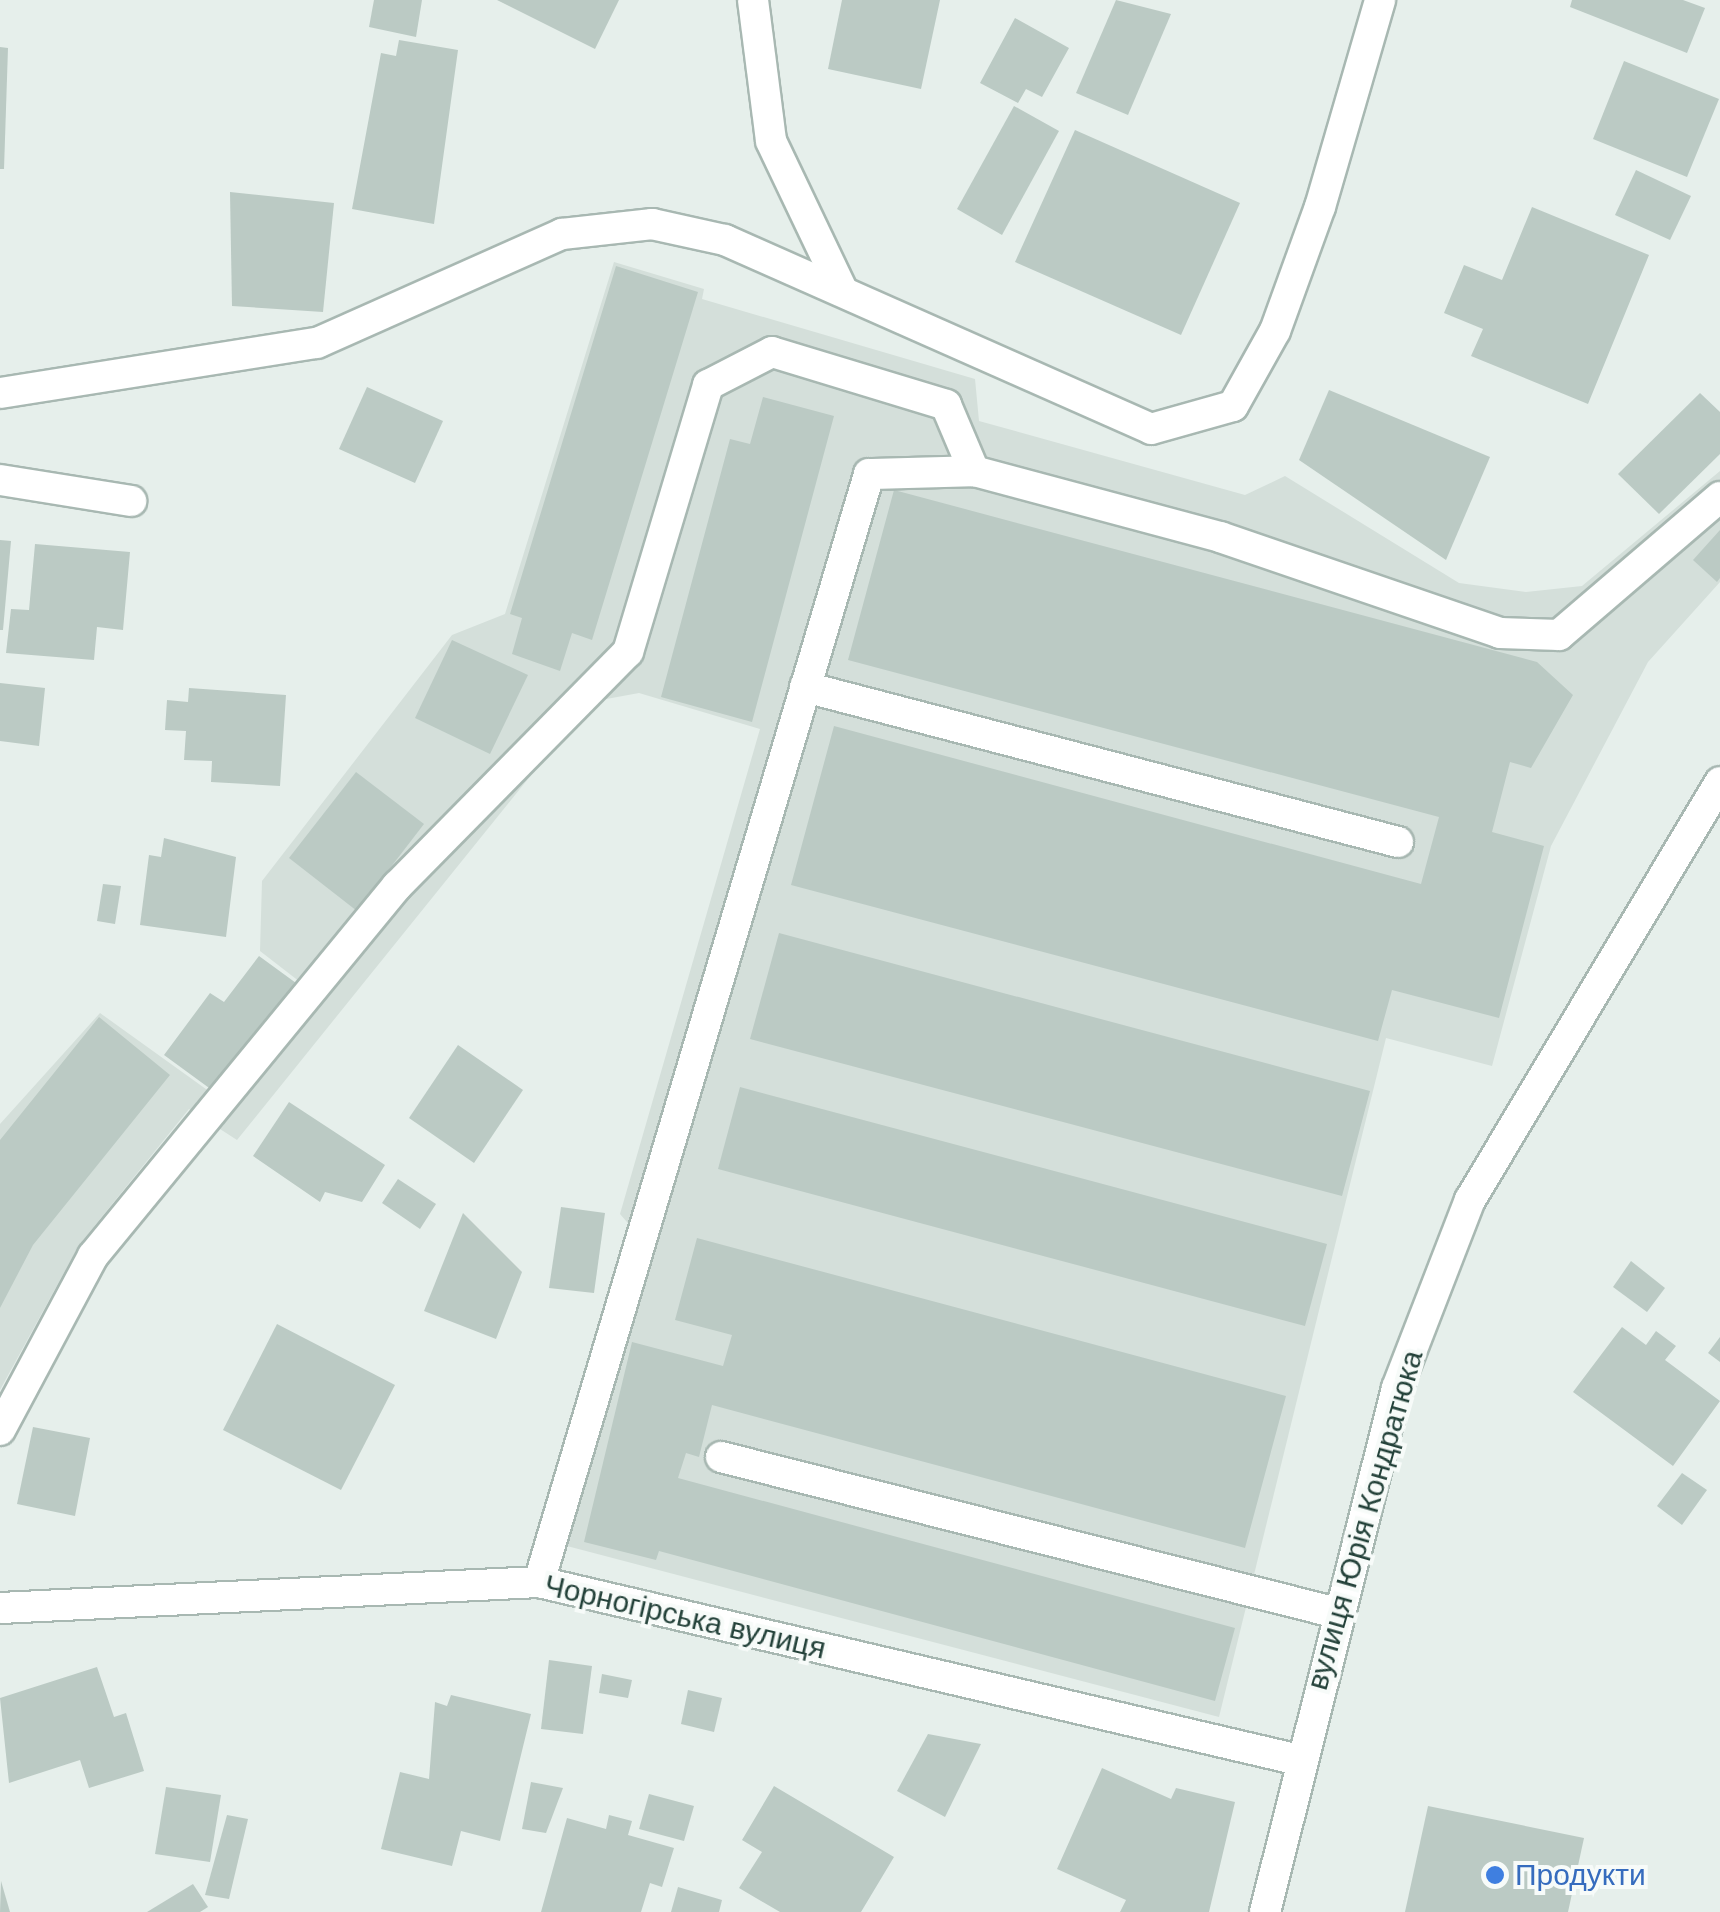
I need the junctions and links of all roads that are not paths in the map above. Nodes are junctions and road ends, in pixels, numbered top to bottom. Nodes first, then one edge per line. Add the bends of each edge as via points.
1 (753, 0) edge
2 (1380, 0) edge
3 (842, 290) junction
4 (0, 393) edge
5 (974, 471) junction
6 (0, 480) edge
7 (1720, 497) edge
8 (131, 501) dead end
9 (805, 687) junction
10 (1720, 782) edge
11 (1398, 842) dead end
12 (0, 1430) edge
13 (720, 1456) dead end
14 (538, 1582) junction
15 (2, 1600) edge
16 (1337, 1613) junction
17 (1299, 1760) junction
18 (1265, 1912) edge

1 - 3 street via 771,141
2 - 3 street via 1276,331 1233,406 1151,429
3 - 4 street via 725,240 652,224 562,234 317,343
5 - 7 street via 1220,537 1500,633 1559,636
5 - 9 street via 869,474
5 - 12 street via 946,405 772,352 708,385 628,652 397,886 93,1256
6 - 8 street
9 - 11 street
9 - 14 street
10 - 16 street, вулиця Юрія Кондратюка via 1470,1200 1398,1388
13 - 16 street
14 - 15 street, Чорногірська вулиця
14 - 17 street, Чорногірська вулиця
16 - 17 street, вулиця Юрія Кондратюка
17 - 18 street, вулиця Юрія Кондратюка

